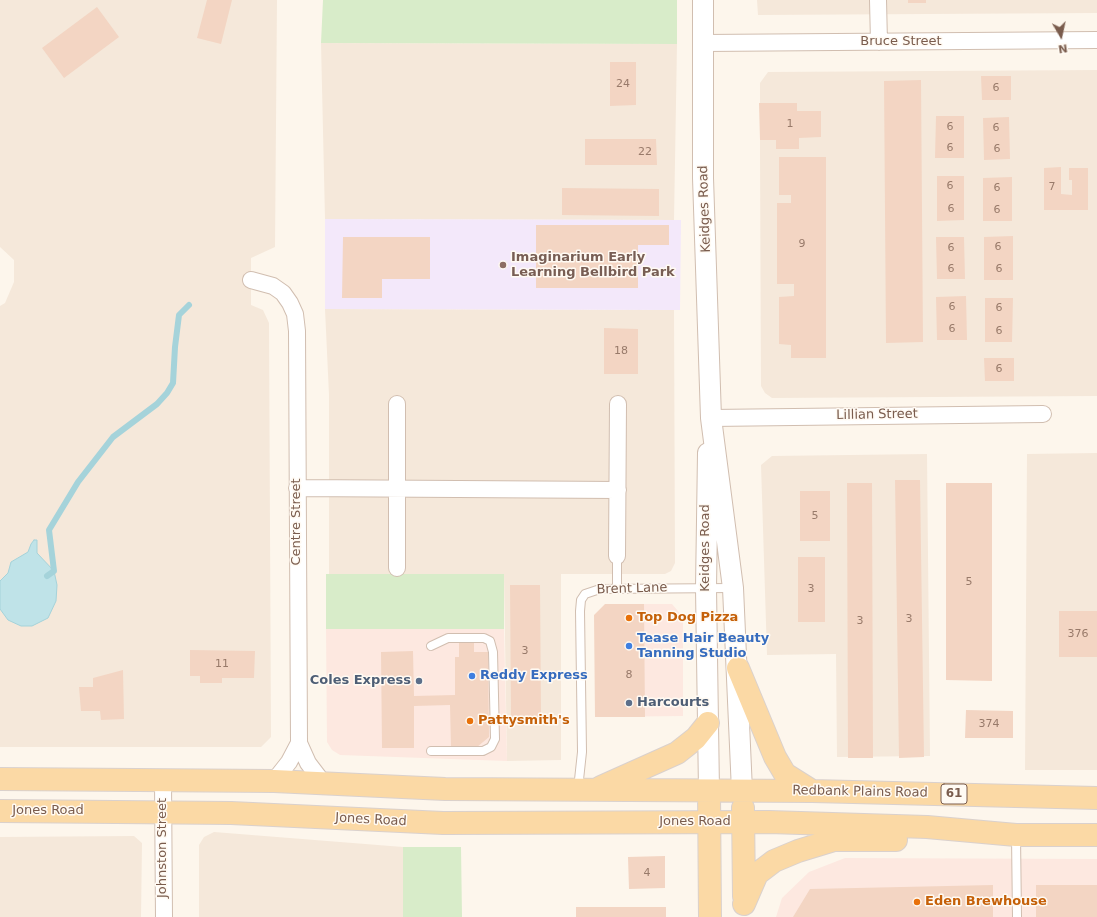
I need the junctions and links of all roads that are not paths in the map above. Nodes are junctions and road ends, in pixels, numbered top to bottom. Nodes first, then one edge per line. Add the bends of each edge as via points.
1 (704, 0) edge
2 (878, 0) edge
3 (1097, 40) edge
4 (878, 42) junction
5 (704, 43) junction
6 (251, 280) dead end
7 (397, 404) dead end
8 (618, 404) dead end
9 (1043, 414) dead end
10 (711, 418) junction
11 (297, 488) junction
12 (397, 488) junction
13 (618, 490) junction
14 (617, 556) joint
15 (397, 568) dead end
16 (617, 588) junction
17 (706, 588) junction
18 (734, 588) junction
19 (431, 646) dead end
20 (738, 668) junction
21 (708, 723) junction
22 (299, 744) junction
23 (431, 750) dead end
24 (0, 779) edge
25 (163, 780) junction
26 (274, 781) junction
27 (324, 784) junction
28 (586, 790) junction
29 (709, 790) junction
30 (742, 791) junction
31 (812, 791) junction
32 (1097, 798) edge
33 (0, 811) edge
34 (163, 812) junction
35 (710, 822) junction
36 (743, 822) junction
37 (978, 830) junction
38 (1016, 834) junction
39 (1097, 835) edge
40 (744, 910) edge
41 (164, 917) edge
42 (710, 917) edge
43 (1017, 917) edge

1 - 5 street, Keidges Road
2 - 4 street
3 - 4 street, Bruce Street
4 - 5 street, Bruce Street
5 - 10 street, Keidges Road via 703,178
6 - 11 street, Centre Street via 273,286 283,293 294,314 297,331
7 - 12 street
8 - 13 street
9 - 10 street, Lillian Street
10 - 17 street, Keidges Road via 706,466
10 - 18 street, Keidges Road
11 - 12 street
11 - 22 street, Centre Street
12 - 13 street
12 - 15 street
13 - 14 street
14 - 16 lane
16 - 17 lane, Brent Lane
16 - 28 lane, Brent Lane via 591,590 581,600 582,752
17 - 18 lane, Brent Lane
17 - 21 street, Keidges Road
18 - 20 street, Keidges Road
19 - 23 lane via 448,638 484,638 490,641 493,652 495,739 491,747 483,751
20 - 30 street, Keidges Road
20 - 31 main road via 775,757 785,774
21 - 28 main road via 696,738 678,753
21 - 29 street, Keidges Road
22 - 26 street, Centre Street
22 - 27 street via 308,763
24 - 25 main road
25 - 26 main road
25 - 34 street, Johnston Street
26 - 27 main road
27 - 28 main road via 453,789
28 - 29 main road
29 - 30 main road, Redbank Plains Road / 61
29 - 35 main road, Keidges Road
30 - 31 main road, Redbank Plains Road / 61
30 - 36 main road
31 - 32 main road, Redbank Plains Road / 61
33 - 34 main road, Jones Road
34 - 35 main road, Jones Road via 443,823
34 - 41 street, Johnston Street
35 - 36 main road, Jones Road
35 - 42 main road
36 - 37 main road
36 - 40 main road
37 - 38 main road
37 - 40 main road via 927,841 834,840 798,851 774,861 757,874
38 - 39 main road
38 - 43 lane

